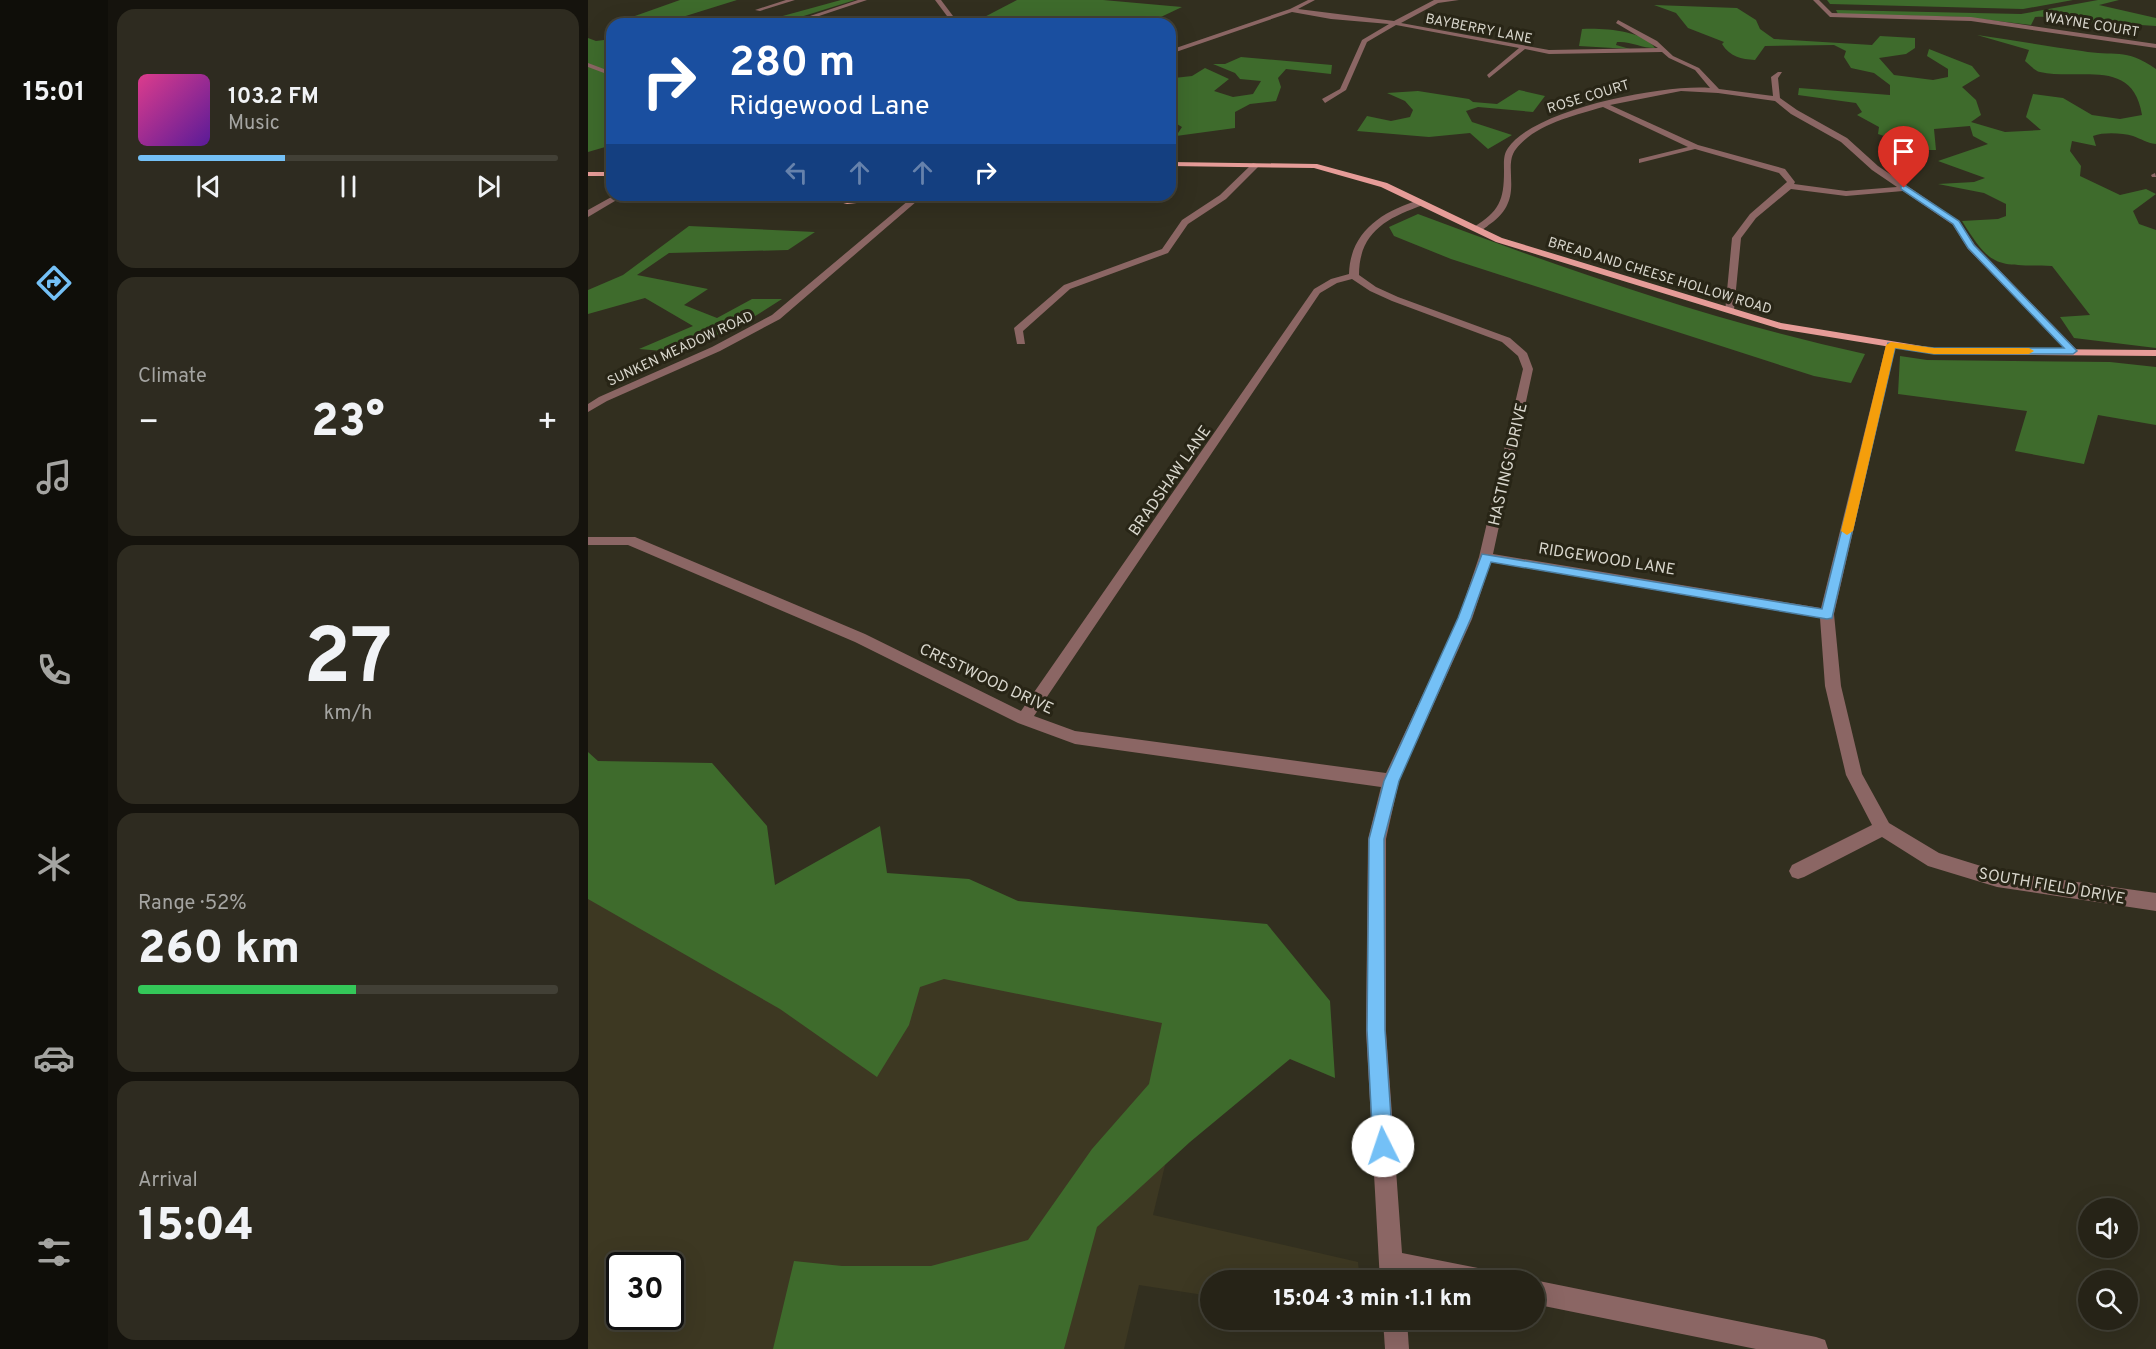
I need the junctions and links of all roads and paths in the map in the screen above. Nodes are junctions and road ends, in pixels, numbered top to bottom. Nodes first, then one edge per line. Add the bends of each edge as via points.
1 (792, 0) edge
2 (864, 0) edge
3 (938, 0) edge
4 (1312, 0) edge
5 (1456, 0) edge
6 (1816, 0) edge
7 (758, 10) dead end
8 (1292, 10) junction
9 (808, 18) edge
10 (952, 18) edge
11 (1618, 22) dead end
12 (1393, 23) junction
13 (2156, 46) edge
14 (1522, 49) junction
15 (1176, 50) edge
16 (1663, 50) junction
17 (588, 65) edge
18 (606, 72) edge
19 (1780, 73) dead end
20 (1489, 76) dead end
21 (1717, 91) junction
22 (1777, 99) junction
23 (1325, 101) dead end
24 (1606, 106) junction
25 (1695, 147) junction
26 (1642, 161) dead end
27 (1176, 163) edge
28 (1256, 165) junction
29 (588, 174) edge
30 (606, 174) edge
31 (1789, 186) junction
32 (1904, 188) junction
33 (611, 201) edge
34 (913, 201) edge
35 (1420, 203) junction
36 (588, 214) edge
37 (1477, 229) junction
38 (1354, 276) junction
39 (1729, 310) junction
40 (1021, 342) dead end
41 (1891, 345) junction
42 (2073, 351) junction
43 (2156, 353) edge
44 (588, 409) edge
45 (588, 541) edge
46 (1486, 557) junction
47 (1827, 614) junction
48 (1024, 719) junction
49 (1391, 781) junction
50 (1883, 828) junction
51 (1798, 871) dead end
52 (2156, 903) edge
53 (1391, 1270) edge
54 (1545, 1294) edge
55 (1396, 1330) edge
56 (1397, 1349) edge
57 (1816, 1349) edge

1 - 7 street
2 - 9 street
3 - 10 street
4 - 8 street
5 - 12 street via 1437,1
6 - 13 street, WAYNE COURT via 1830,15 1971,19
8 - 12 street, BAYBERRY LANE
8 - 15 street
11 - 16 street
12 - 14 street, BAYBERRY LANE
12 - 23 street via 1364,41 1343,90
14 - 16 street, BAYBERRY LANE via 1580,54
14 - 20 street
16 - 21 street via 1697,69
17 - 18 street
19 - 22 street via 1774,77
21 - 22 street, ROSE COURT
21 - 24 street, ROSE COURT via 1670,90
22 - 32 street via 1844,140
24 - 25 street
24 - 37 street, ROSE COURT via 1550,121 1513,146 1508,156 1508,195 1504,207 1496,218
25 - 26 street
25 - 31 street via 1771,167 1788,177
27 - 28 main road, BREAD AND CHEESE HOLLOW ROAD
28 - 35 main road, BREAD AND CHEESE HOLLOW ROAD via 1314,166 1384,185
28 - 40 street via 1223,197 1185,222 1165,251 1067,287 1018,330
29 - 30 main road
31 - 32 street via 1842,195
31 - 39 street via 1753,216 1737,238
32 - 42 street via 1956,223 1971,247
33 - 36 street
34 - 44 street, SUNKEN MEADOW ROAD via 776,317
35 - 37 main road, BREAD AND CHEESE HOLLOW ROAD
35 - 38 street via 1398,211 1375,227 1356,252
37 - 39 main road, BREAD AND CHEESE HOLLOW ROAD via 1499,240
38 - 46 street, HASTINGS DRIVE via 1395,299 1506,340 1523,355 1528,369 1526,383
38 - 48 street, BRADSHAW LANE via 1317,291
39 - 41 main road, BREAD AND CHEESE HOLLOW ROAD via 1780,326
41 - 42 main road, BREAD AND CHEESE HOLLOW ROAD via 1934,351
41 - 47 street, SOUTH FIELD DRIVE
42 - 43 main road, BREAD AND CHEESE HOLLOW ROAD
45 - 48 street, CRESTWOOD DRIVE via 630,540 857,637
46 - 47 street, RIDGEWOOD LANE
46 - 49 street, HASTINGS DRIVE via 1465,618
47 - 50 street, SOUTH FIELD DRIVE via 1833,686 1854,775
48 - 49 street, CRESTWOOD DRIVE via 1075,737
49 - 53 street, HASTINGS DRIVE via 1377,839 1376,1018
50 - 51 street
50 - 52 street, SOUTH FIELD DRIVE via 1934,860 1997,879
54 - 57 street
55 - 56 street

